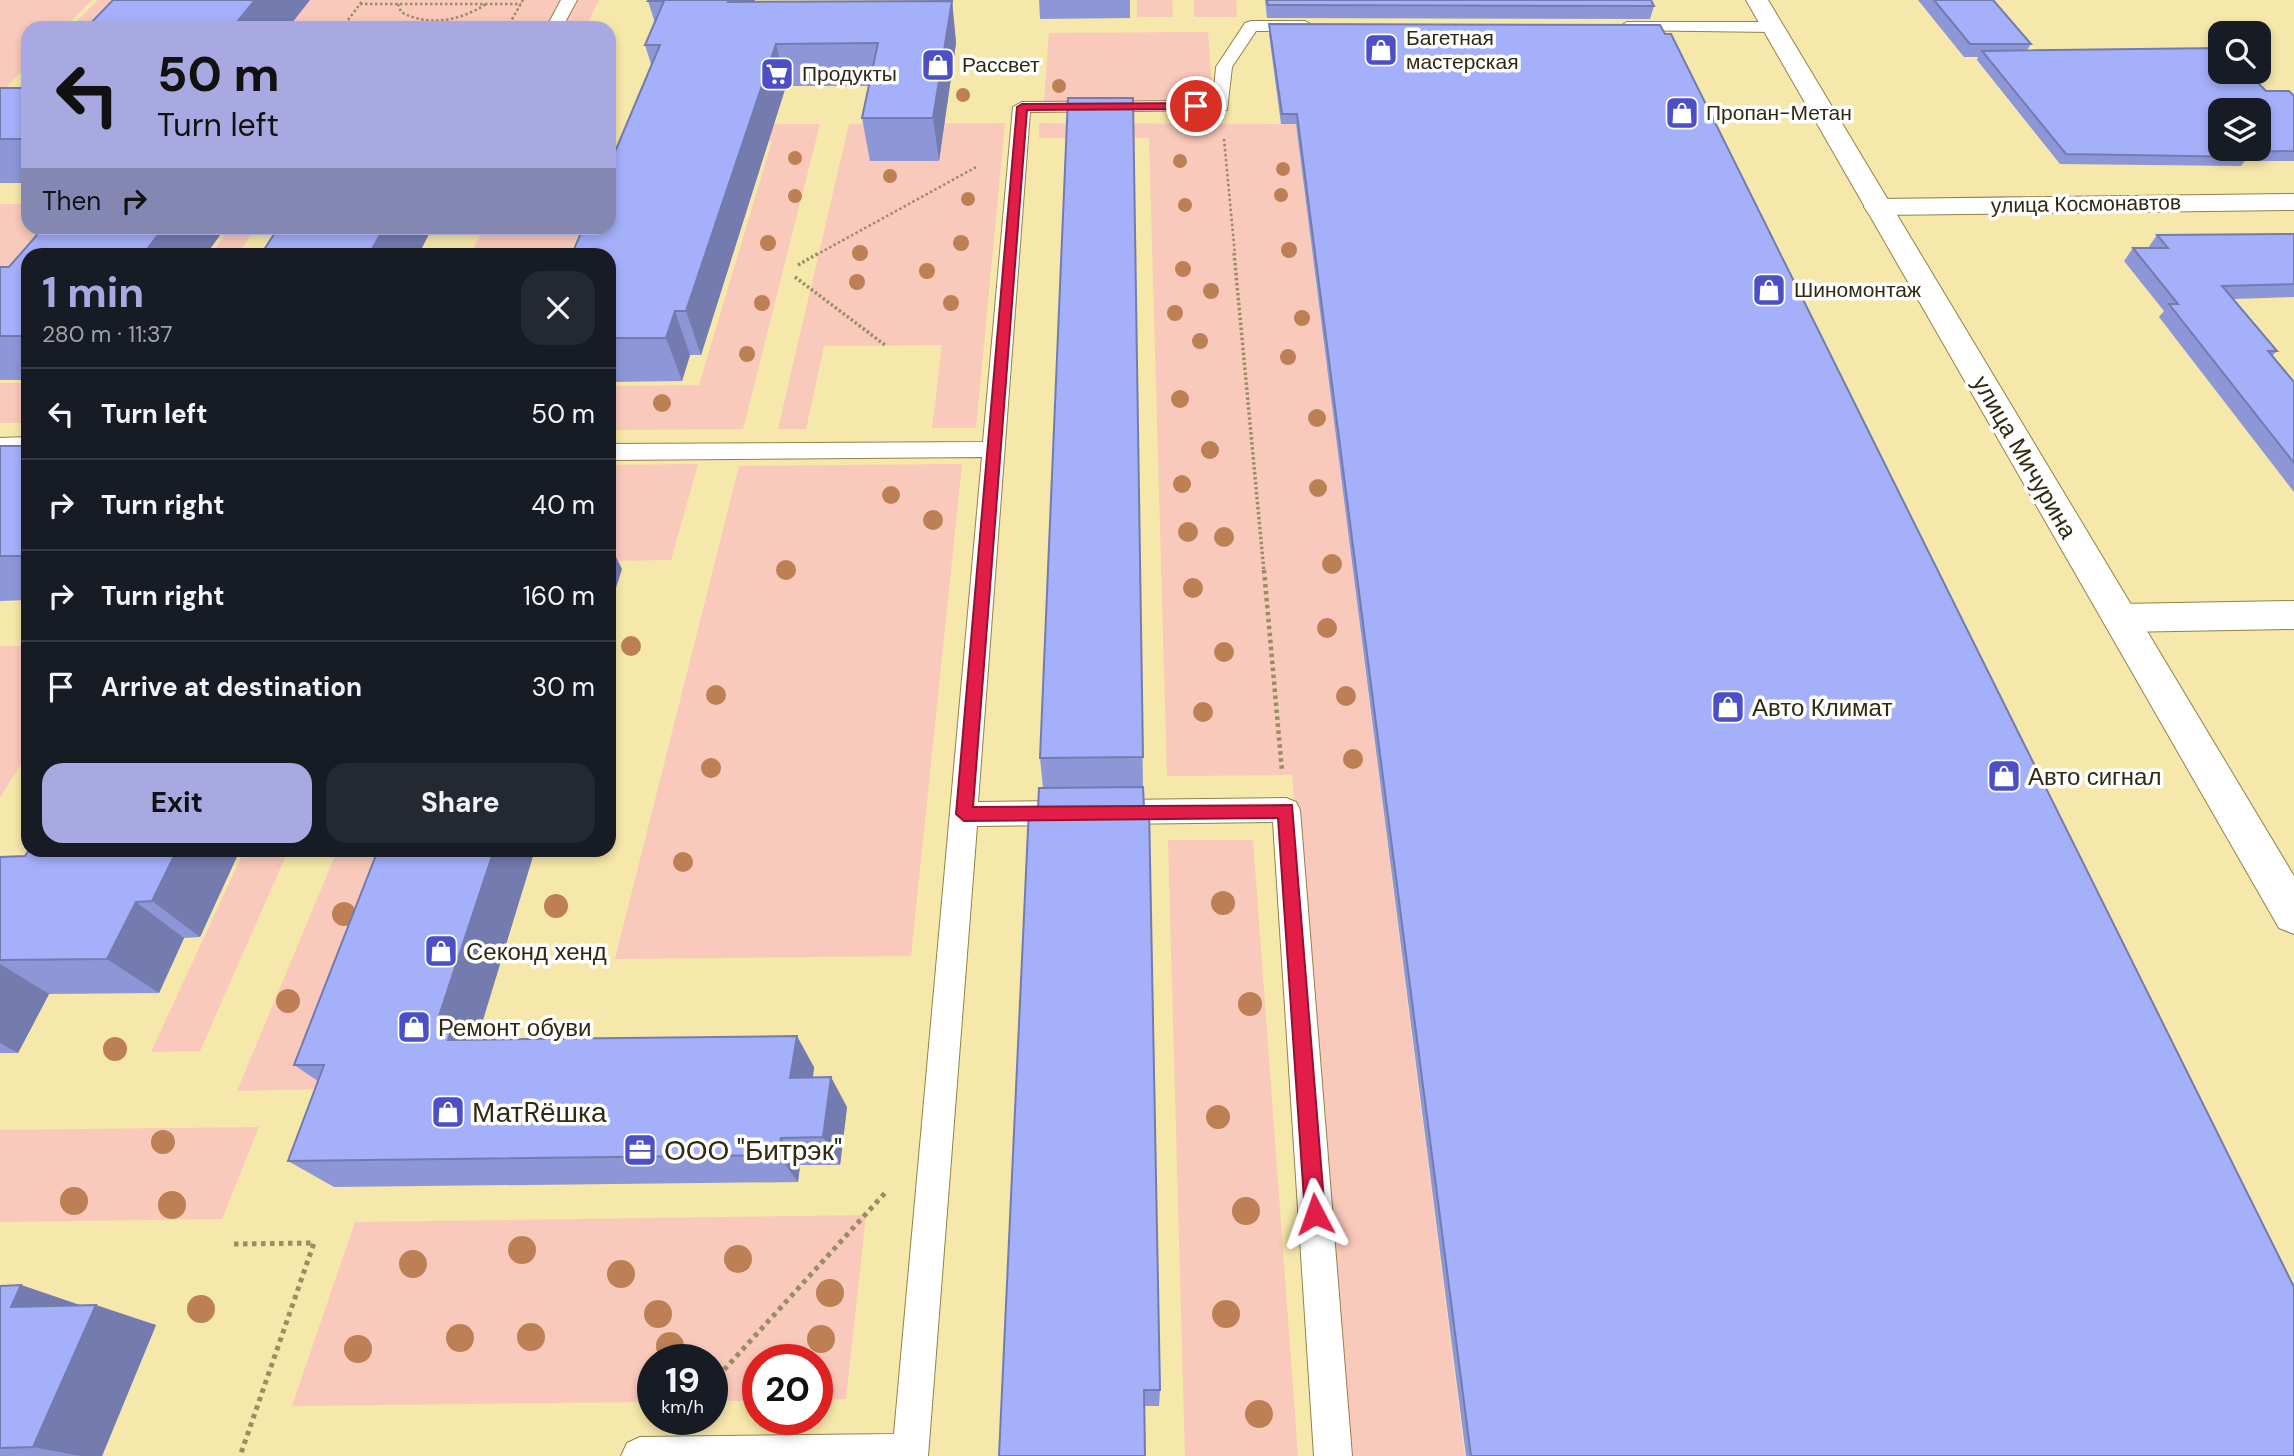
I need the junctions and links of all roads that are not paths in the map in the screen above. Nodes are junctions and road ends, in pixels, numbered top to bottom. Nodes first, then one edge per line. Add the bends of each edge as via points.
1 (569, 0) edge
2 (1764, 14) edge
3 (558, 21) edge
4 (1320, 26) edge
5 (1605, 27) edge
6 (2294, 202) edge
7 (1878, 207) junction
8 (21, 444) edge
9 (0, 445) edge
10 (994, 449) junction
11 (616, 452) edge
12 (2294, 615) edge
13 (2120, 618) junction
14 (964, 814) junction
15 (2294, 915) edge
16 (640, 1456) edge
17 (1333, 1456) edge

1 - 3 lane
2 - 5 lane
2 - 7 street, улица Мичурина
4 - 10 lane via 1251,26 1224,67 1221,106 1022,107
6 - 7 street, улица Космонавтов
7 - 13 street, улица Мичурина
8 - 9 lane
10 - 11 lane
10 - 14 lane
12 - 13 street
13 - 15 street, улица Мичурина
14 - 16 lane via 911,1452
14 - 17 lane via 1286,810

